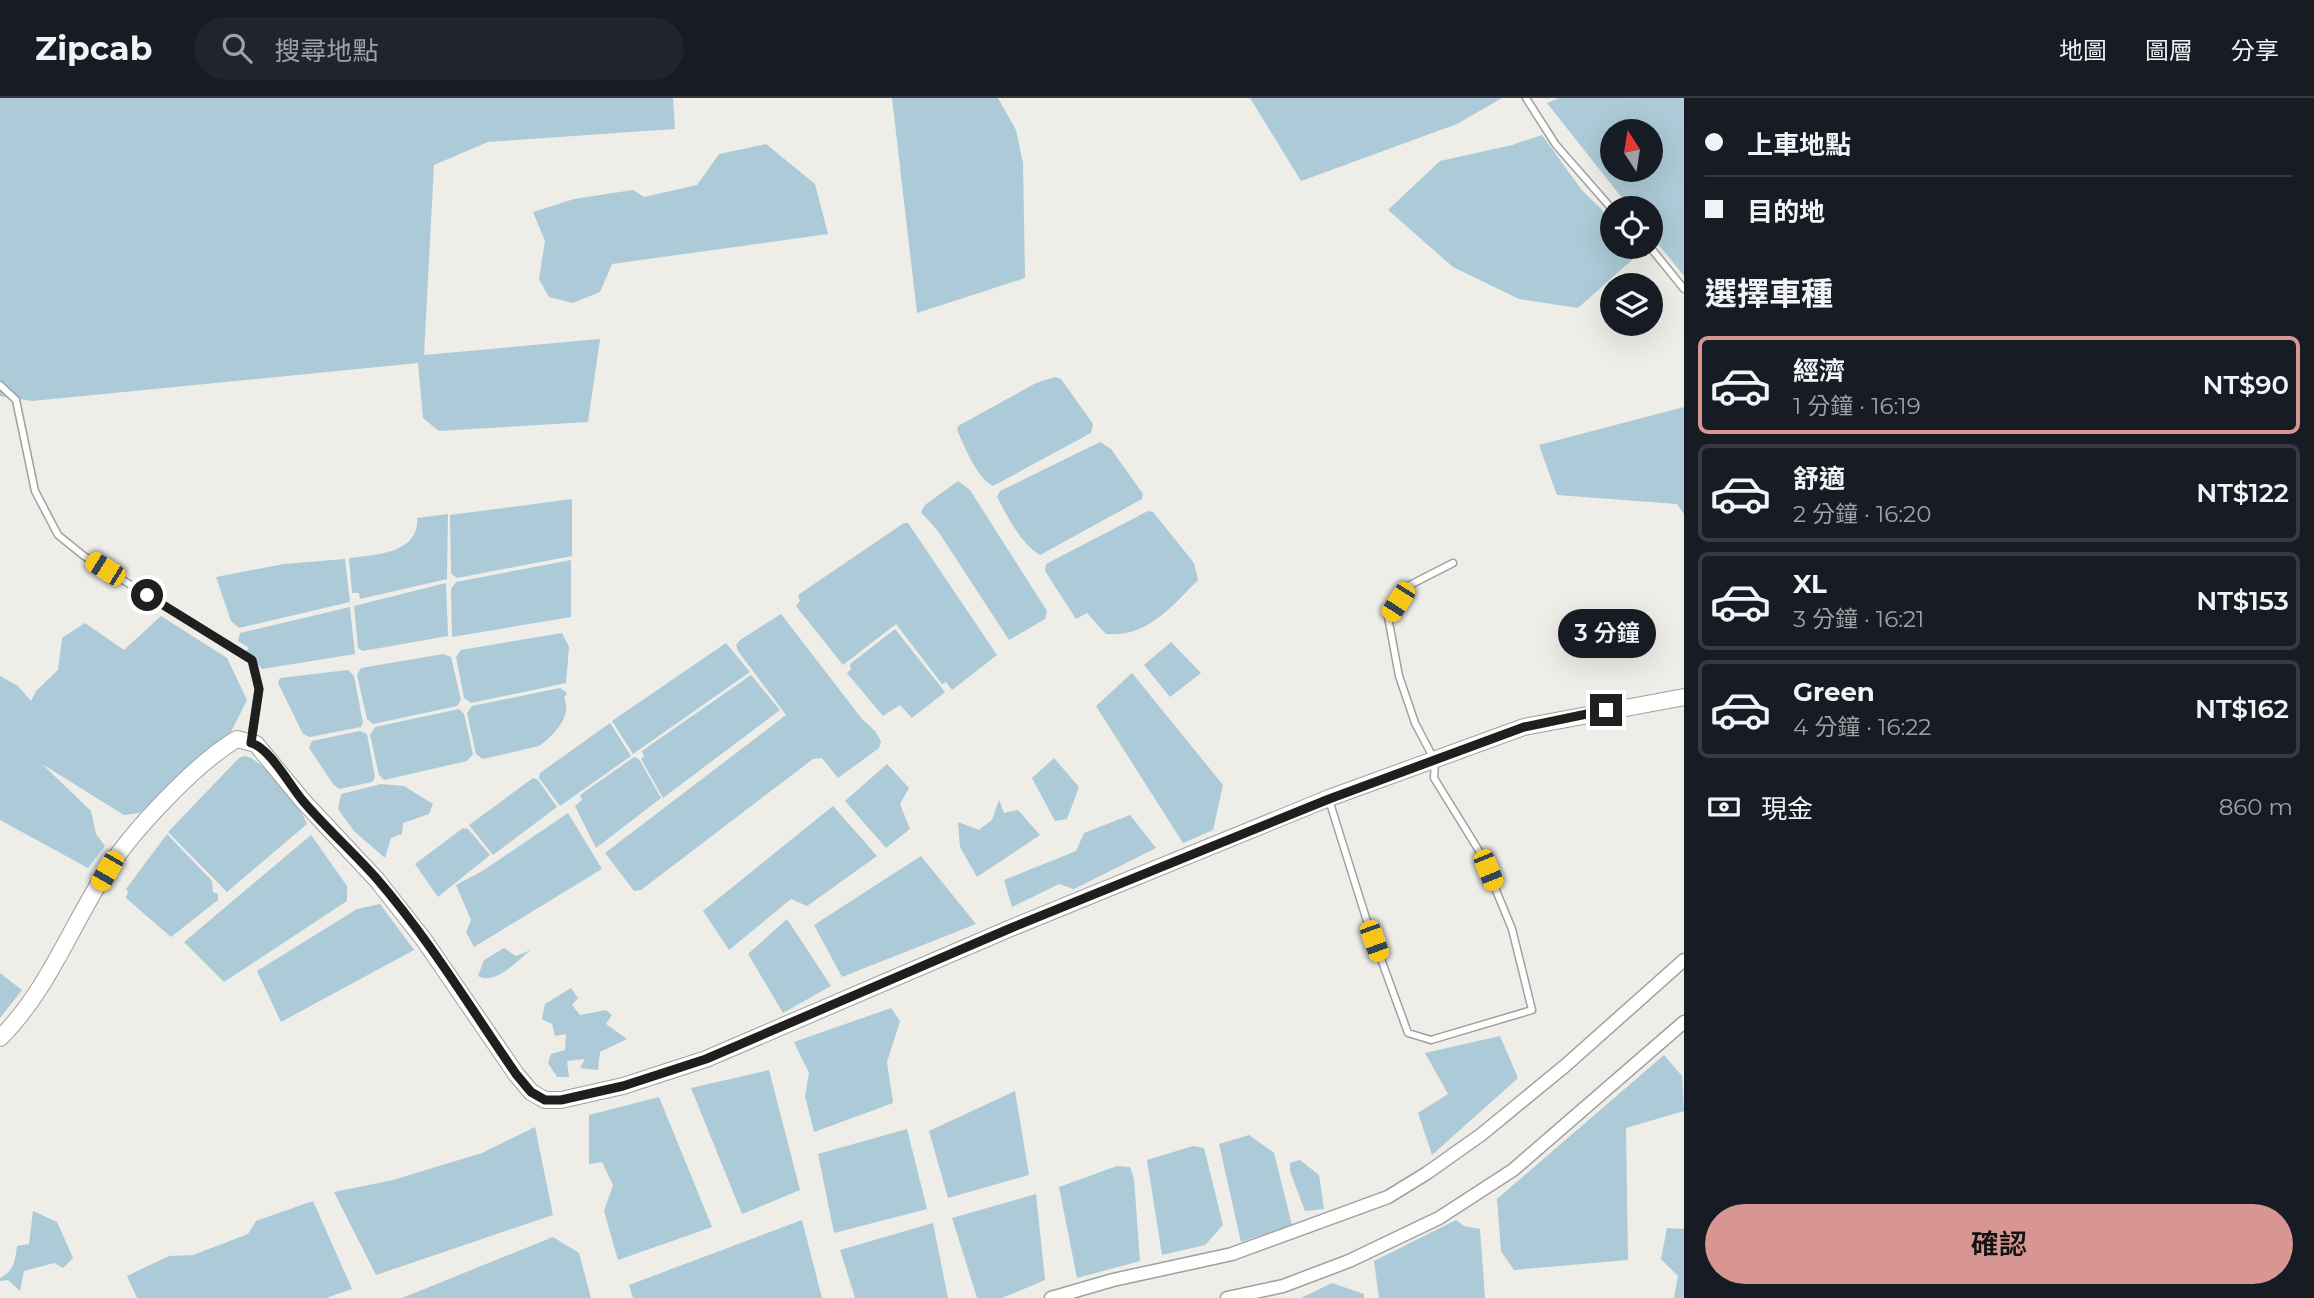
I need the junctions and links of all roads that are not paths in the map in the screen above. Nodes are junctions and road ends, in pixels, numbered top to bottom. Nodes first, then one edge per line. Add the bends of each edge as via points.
1 (1526, 98) edge
2 (1601, 196) edge
3 (1660, 259) edge
4 (1684, 289) edge
5 (0, 385) edge
6 (1453, 563) dead end
7 (1684, 697) edge
8 (251, 743) junction
9 (1435, 761) junction
10 (1329, 799) junction
11 (1684, 960) edge
12 (1684, 1022) edge
13 (0, 1038) edge
14 (1051, 1298) edge
15 (1227, 1298) edge

1 - 2 lane via 1556,145
3 - 4 lane
5 - 8 lane via 16,400 35,491 58,535 84,556 252,660 259,689
6 - 9 lane via 1408,586 1388,617 1399,676 1415,723
7 - 9 street via 1524,727
8 - 10 street via 377,880 516,1074 545,1100 623,1086 706,1059
8 - 13 street via 237,739 215,752 133,835 35,994
9 - 10 street
9 - 10 lane via 1434,778 1481,854 1512,929 1532,1010 1431,1040 1408,1032
11 - 14 street via 1482,1133 1388,1197 1232,1254
12 - 15 street via 1513,1170 1438,1218 1349,1261 1283,1286

